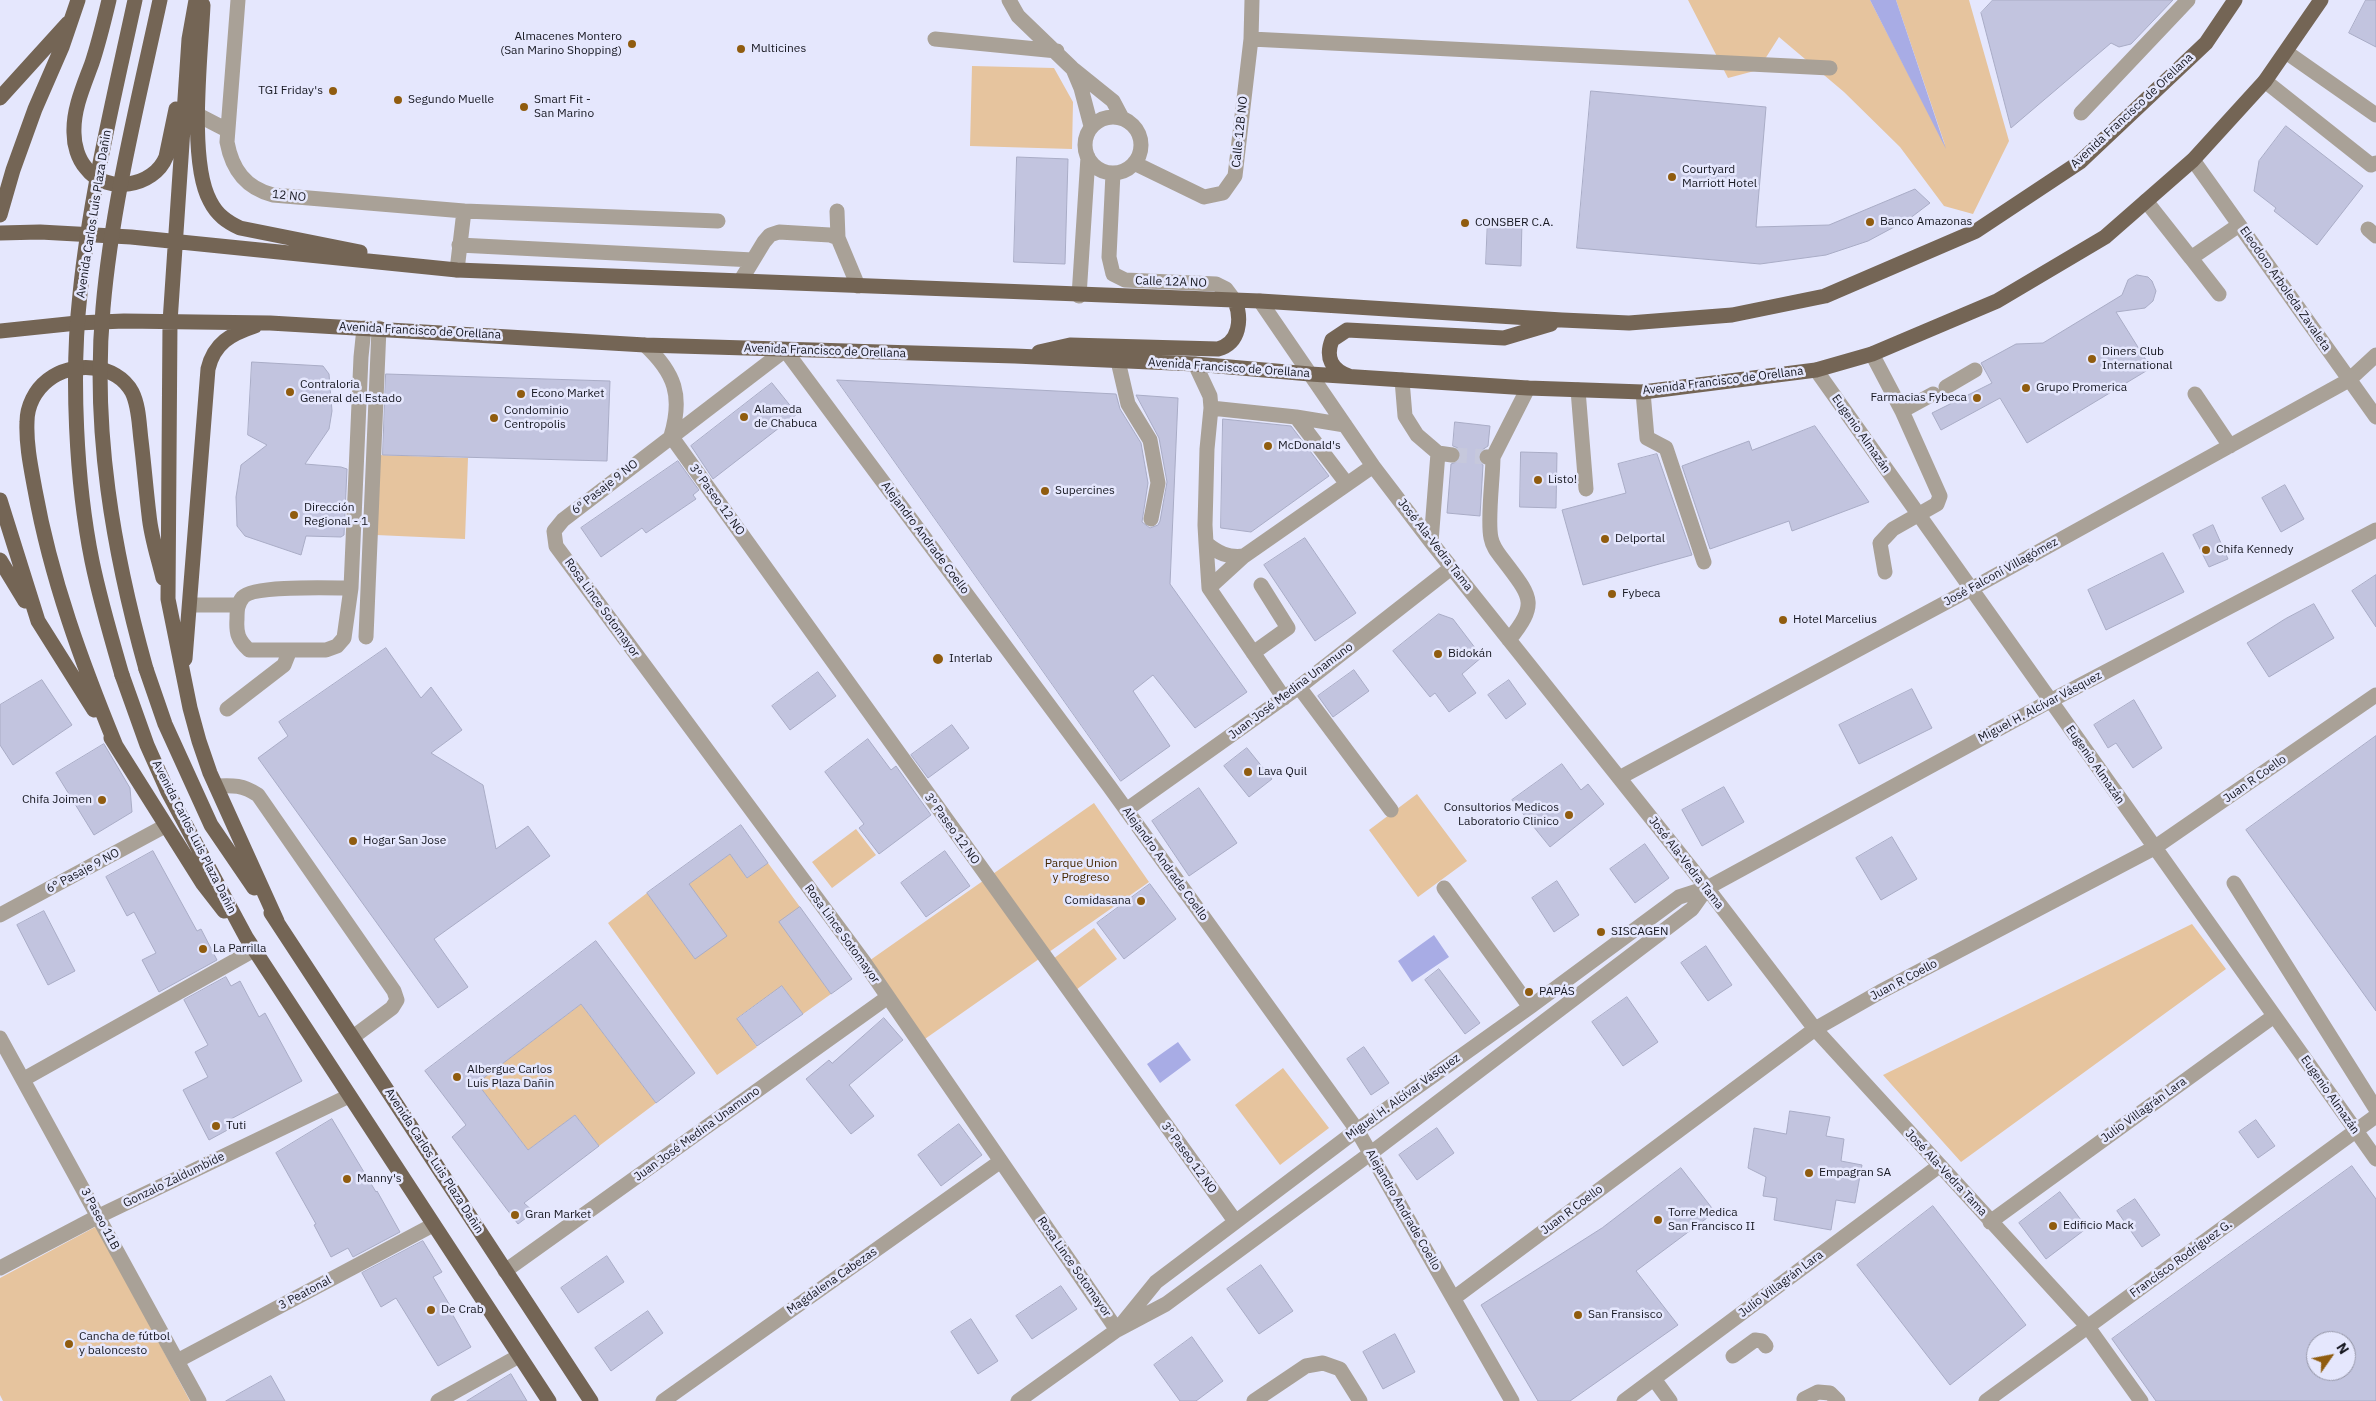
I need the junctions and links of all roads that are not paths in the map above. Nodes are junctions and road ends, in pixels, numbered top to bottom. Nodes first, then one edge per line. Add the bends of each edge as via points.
1 (78, 0) edge
2 (109, 0) edge
3 (134, 0) edge
4 (160, 0) edge
5 (196, 0) edge
6 (203, 0) edge
7 (238, 0) edge
8 (1009, 0) edge
9 (1252, 0) edge
10 (2188, 0) edge
11 (2235, 0) edge
12 (2321, 0) edge
13 (73, 16) junction
14 (188, 39) junction
15 (935, 39) dead end
16 (1251, 39) junction
17 (1057, 51) junction
18 (2286, 52) junction
19 (1072, 68) junction
20 (1830, 68) dead end
21 (2265, 81) junction
22 (0, 98) edge
23 (2081, 113) dead end
24 (198, 115) junction
25 (2376, 115) edge
26 (1122, 118) junction
27 (1091, 126) junction
28 (228, 130) junction
29 (1088, 157) junction
30 (2193, 160) junction
31 (1134, 163) junction
32 (2376, 163) edge
33 (1113, 173) junction
34 (2146, 201) junction
35 (464, 211) junction
36 (837, 211) dead end
37 (0, 215) edge
38 (718, 221) dead end
39 (2239, 225) junction
40 (0, 233) edge
41 (838, 238) junction
42 (176, 242) junction
43 (459, 245) junction
44 (2191, 258) junction
45 (753, 260) junction
46 (457, 270) junction
47 (741, 280) junction
48 (858, 286) junction
49 (2219, 294) dead end
50 (1078, 296) junction
51 (1235, 301) junction
52 (1260, 301) junction
53 (1562, 320) junction
54 (170, 322) junction
55 (270, 323) junction
56 (364, 328) junction
57 (380, 328) junction
58 (0, 331) edge
59 (645, 345) junction
60 (785, 350) junction
61 (1872, 354) junction
62 (1016, 356) junction
63 (2375, 357) edge
64 (1118, 361) junction
65 (1195, 364) junction
66 (1816, 370) junction
67 (1974, 370) dead end
68 (1310, 374) junction
69 (1350, 377) junction
70 (1402, 380) junction
71 (2349, 380) junction
72 (1528, 388) junction
73 (1578, 390) junction
74 (1643, 392) junction
75 (2195, 394) dead end
76 (1211, 408) junction
77 (1902, 412) junction
78 (1296, 417) junction
79 (2376, 417) edge
80 (1346, 426) junction
81 (671, 436) junction
82 (2230, 446) junction
83 (1373, 466) junction
84 (1347, 484) junction
85 (1586, 489) dead end
86 (0, 500) edge
87 (1918, 515) junction
88 (1152, 519) dead end
89 (2376, 530) edge
90 (1430, 542) junction
91 (1206, 543) junction
92 (556, 546) joint
93 (1244, 556) junction
94 (0, 560) edge
95 (1704, 562) dead end
96 (1451, 568) junction
97 (1885, 572) dead end
98 (1261, 585) dead end
99 (351, 588) junction
100 (1209, 588) junction
101 (1971, 589) junction
102 (168, 599) junction
103 (190, 605) junction
104 (237, 605) junction
105 (38, 621) junction
106 (366, 637) dead end
107 (1509, 640) junction
108 (290, 650) junction
109 (1253, 653) junction
110 (183, 678) junction
111 (1299, 687) junction
112 (2376, 695) edge
113 (1284, 698) junction
114 (2050, 701) junction
115 (227, 710) dead end
116 (116, 746) junction
117 (1619, 778) junction
118 (216, 786) junction
119 (1126, 810) junction
120 (1390, 810) dead end
121 (165, 826) junction
122 (2154, 848) junction
123 (2234, 883) dead end
124 (1444, 888) dead end
125 (1707, 888) junction
126 (0, 915) edge
127 (276, 921) junction
128 (250, 943) junction
129 (888, 997) junction
130 (1530, 1007) junction
131 (2274, 1016) junction
132 (1815, 1029) junction
133 (353, 1037) junction
134 (0, 1038) edge
135 (24, 1079) junction
136 (349, 1096) junction
137 (2376, 1109) edge
138 (2376, 1116) edge
139 (1357, 1130) junction
140 (2355, 1131) junction
141 (1371, 1153) junction
142 (2376, 1159) edge
143 (1001, 1161) junction
144 (1939, 1166) junction
145 (99, 1216) junction
146 (1235, 1221) junction
147 (1990, 1222) junction
148 (433, 1225) junction
149 (0, 1268) edge
150 (505, 1271) junction
151 (1454, 1298) junction
152 (2088, 1328) junction
153 (1117, 1330) junction
154 (1766, 1346) dead end
155 (519, 1356) junction
156 (1733, 1356) dead end
157 (177, 1362) junction
158 (1654, 1379) junction
159 (1804, 1399) dead end
160 (199, 1401) edge
161 (438, 1401) edge
162 (549, 1401) edge
163 (591, 1401) edge
164 (663, 1401) edge
165 (1018, 1401) edge
166 (1254, 1401) edge
167 (1360, 1401) edge
168 (1512, 1401) edge
169 (1624, 1401) edge
170 (1670, 1401) edge
171 (1838, 1401) edge
172 (1986, 1401) edge
173 (2141, 1401) edge

1 - 13 main road
2 - 14 main road via 74,121 75,145 86,169 96,178 133,183 146,179 163,165
3 - 128 main road, Avenida Carlos Luis Plaza Dañin, bridge via 99,166 80,294 76,356 83,494 103,610 122,675 168,792
4 - 127 main road, Avenida Carlos Luis Plaza Dañin, bridge via 123,169 103,308 101,365 107,495 128,607 165,724 211,825
5 - 14 main road, Avenida Carlos Luis Plaza Dañin
6 - 24 main road
7 - 28 street, 12 NO
8 - 17 street via 1018,16
9 - 16 street, Calle 12B NO
10 - 23 street
11 - 53 main road, Avenida Francisco de Orellana via 2206,43 2080,162 1976,231 1825,296 1732,315 1629,322
12 - 18 main road, Avenida Francisco de Orellana
13 - 22 main road
13 - 37 main road via 35,109
14 - 42 main road, Avenida Carlos Luis Plaza Dañin
15 - 17 street
16 - 20 street
16 - 31 street, Calle 12B NO via 1235,176 1223,192 1204,197
17 - 19 street
18 - 21 main road, Avenida Francisco de Orellana
18 - 25 street
19 - 26 street via 1113,101
19 - 27 street
21 - 30 main road, Avenida Francisco de Orellana
21 - 32 street via 2371,166
24 - 28 street
24 - 46 main road via 205,191 215,210 232,224 257,232
26 - 27 street via 1109,116
26 - 31 street via 1134,126 1141,139 1141,148
27 - 29 street via 1085,141
28 - 35 street, 12 NO via 230,158 249,184 260,192
29 - 33 street via 1098,169
29 - 50 street
30 - 34 main road, Avenida Francisco de Orellana
30 - 39 street, Eleodoro Arboleda Zavaleta
31 - 33 street via 1128,169
33 - 51 street, Calle 12A NO via 1108,257 1113,274 1125,280 1216,284 1226,289
34 - 44 street
34 - 61 main road, Avenida Francisco de Orellana via 2105,237 1997,301
35 - 38 street, 12 NO
35 - 43 street
36 - 41 street
39 - 44 street
39 - 71 street, Eleodoro Arboleda Zavaleta
40 - 42 main road, Avenida Francisco de Orellana via 86,233
41 - 45 street via 779,232 770,235
41 - 48 street
42 - 46 main road, Avenida Francisco de Orellana
42 - 54 main road, Avenida Carlos Luis Plaza Dañin
43 - 45 street
43 - 46 street
44 - 49 street
45 - 47 street
46 - 47 main road, Avenida Francisco de Orellana
47 - 48 main road, Avenida Francisco de Orellana
48 - 50 main road, Avenida Francisco de Orellana
50 - 51 main road, Avenida Francisco de Orellana
51 - 52 main road, Avenida Francisco de Orellana
51 - 62 main road via 1240,318 1237,332 1230,344 1218,350 1070,346
52 - 53 main road, Avenida Francisco de Orellana
52 - 68 street, José Ala-Vedra Tama
53 - 69 main road via 1504,338 1348,330 1332,340 1328,355 1335,368
54 - 55 main road, Avenida Francisco de Orellana
54 - 58 main road, Avenida Francisco de Orellana via 77,323
54 - 102 main road, Avenida Carlos Luis Plaza Dañin
55 - 56 main road, Avenida Francisco de Orellana
55 - 103 main road via 229,337 218,347 210,362
56 - 57 main road, Avenida Francisco de Orellana
56 - 99 street via 360,357
57 - 59 main road, Avenida Francisco de Orellana
57 - 106 street
59 - 60 main road, Avenida Francisco de Orellana
59 - 81 street via 671,376 677,396
60 - 62 main road, Avenida Francisco de Orellana
60 - 81 street, 6º Pasaje 9 NO
60 - 119 street, Alejandro Andrade Coello
61 - 66 main road, Avenida Francisco de Orellana
61 - 77 street
62 - 64 main road, Avenida Francisco de Orellana
63 - 71 street, José Falconí Villagómez
64 - 65 main road, Avenida Francisco de Orellana
64 - 88 street via 1128,404 1150,440 1158,483
65 - 68 main road, Avenida Francisco de Orellana
65 - 76 street via 1210,396
66 - 74 main road, Avenida Francisco de Orellana
66 - 87 street, Eugenio Almazán
67 - 77 street
68 - 69 main road, Avenida Francisco de Orellana
68 - 80 street, José Ala-Vedra Tama
69 - 70 main road, Avenida Francisco de Orellana
70 - 72 main road, Avenida Francisco de Orellana
70 - 90 street via 1405,416 1417,435 1445,454
71 - 79 street, Eleodoro Arboleda Zavaleta
71 - 82 street, José Falconí Villagómez
72 - 73 main road, Avenida Francisco de Orellana
72 - 107 street via 1490,457 1490,536 1495,549 1528,594 1529,608 1525,621
73 - 74 main road, Avenida Francisco de Orellana
73 - 85 street
74 - 95 street via 1647,438 1666,448
75 - 82 street
76 - 78 street
76 - 91 street
77 - 87 street via 1940,496 1937,504
78 - 80 street
78 - 84 street
80 - 83 street, José Ala-Vedra Tama
81 - 92 street, 6º Pasaje 9 NO via 563,520 554,530
81 - 146 street, 3º Paseo 12 NO
82 - 101 street, José Falconí Villagómez
83 - 84 street
83 - 90 street, José Ala-Vedra Tama
84 - 93 street
86 - 105 main road, Avenida Carlos Luis Plaza Dañin
87 - 97 street via 1888,533 1880,543
87 - 101 street, Eugenio Almazán
89 - 114 street, Miguel H. Alcívar Vásquez
90 - 96 street, José Ala-Vedra Tama
91 - 93 street via 1233,558
91 - 100 street
92 - 129 street, Rosa Lince Sotomayor
93 - 100 street
94 - 105 main road
96 - 107 street, José Ala-Vedra Tama
96 - 111 street, Juan José Medina Unamuno
98 - 109 street via 1288,628
99 - 104 street via 260,590 244,595
99 - 108 street via 344,638 337,646 326,650
100 - 109 street
101 - 114 street, Eugenio Almazán
101 - 117 street, José Falconí Villagómez
102 - 110 main road, Avenida Carlos Luis Plaza Dañin
102 - 116 main road via 149,518 138,416 132,392 123,380 107,371 88,368 62,372 40,388 29,408 27,434 31,464 43,532 59,593
103 - 104 street
103 - 110 main road
104 - 108 street via 236,632 248,650
105 - 116 main road, Avenida Carlos Luis Plaza Dañin
107 - 117 street, José Ala-Vedra Tama
108 - 115 street via 284,664
109 - 113 street
110 - 118 main road, Avenida Carlos Luis Plaza Dañin via 199,741
111 - 113 street, Juan José Medina Unamuno
111 - 120 street
112 - 122 street, Juan R Coello
113 - 119 street, Juan José Medina Unamuno
114 - 122 street, Eugenio Almazán
114 - 125 street, Miguel H. Alcívar Vásquez
116 - 121 main road, Avenida Carlos Luis Plaza Dañin
117 - 125 street, José Ala-Vedra Tama
118 - 127 main road, Avenida Carlos Luis Plaza Dañin
118 - 133 street via 247,787 258,795 394,991 397,1000 392,1008
119 - 139 street, Alejandro Andrade Coello
121 - 126 street, 6° Pasaje 9 NO
121 - 128 main road, Avenida Carlos Luis Plaza Dañin via 203,884
122 - 131 street, Eugenio Almazán
122 - 132 street, Juan R Coello
123 - 137 street
124 - 130 street
125 - 130 street, Miguel H. Alcívar Vásquez via 1679,897
125 - 132 street, José Ala-Vedra Tama
125 - 141 street, Miguel H. Alcívar Vásquez via 1692,909
127 - 133 main road, Avenida Carlos Luis Plaza Dañin
128 - 135 street
128 - 136 main road, Avenida Carlos Luis Plaza Dañin
129 - 143 street, Rosa Lince Sotomayor
129 - 150 street, Juan José Medina Unamuno
130 - 139 street, Miguel H. Alcívar Vásquez
131 - 140 street, Eugenio Almazán
131 - 147 street, Julio Villagrán Lara
132 - 144 street, José Ala-Vedra Tama
132 - 151 street, Juan R Coello
133 - 150 main road, Avenida Carlos Luis Plaza Dañin
134 - 135 street, 3 Paseo 11B
135 - 145 street, 3 Paseo 11B
136 - 145 street, Gonzalo Zaldumbide
136 - 148 main road, Avenida Carlos Luis Plaza Dañin
138 - 140 street, Francísco Rodríguez G.
139 - 141 street, Alejandro Andrade Coello
139 - 146 street, Miguel H. Alcívar Vásquez
140 - 142 street, Eugenio Almazán
140 - 152 street, Francísco Rodríguez G.
141 - 151 street, Alejandro Andrade Coello
141 - 153 street, Miguel H. Alcívar Vásquez via 1166,1304
143 - 153 street, Rosa Lince Sotomayor
143 - 164 street, Magdalena Cabezas
144 - 147 street, José Ala-Vedra Tama
144 - 158 street, Julio Villagrán Lara
145 - 149 street, Gonzalo Zaldumbide
145 - 157 street, 3 Paseo 11B
146 - 153 street, Miguel H. Alcívar Vásquez via 1156,1282
147 - 152 street, José Ala-Vedra Tama
148 - 155 main road, Avenida Carlos Luis Plaza Dañin
148 - 157 street, 3 Peatonal
150 - 163 main road, Avenida Carlos Luis Plaza Dañin
151 - 168 street, Alejandro Andrade Coello
152 - 172 street, Francísco Rodríguez G.
152 - 173 street, José Ala-Vedra Tama
153 - 165 street, Miguel H. Alcívar Vásquez
154 - 156 street via 1755,1340
155 - 161 street
155 - 162 main road, Avenida Carlos Luis Plaza Dañin
157 - 160 street, 3 Paseo 11B
158 - 169 street, Julio Villagrán Lara
158 - 170 street
159 - 171 street via 1818,1392 1830,1393
166 - 167 street via 1306,1366 1322,1363 1340,1369

